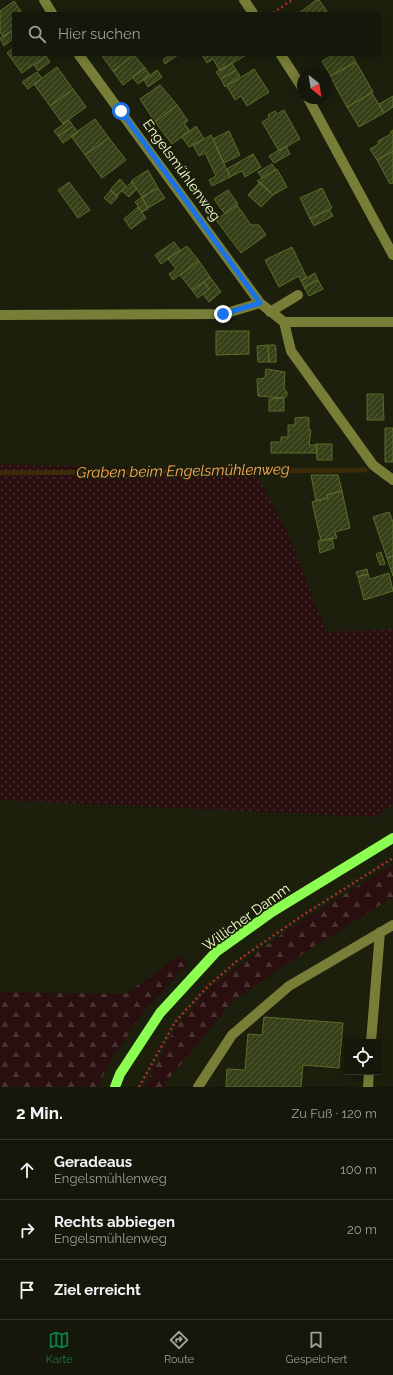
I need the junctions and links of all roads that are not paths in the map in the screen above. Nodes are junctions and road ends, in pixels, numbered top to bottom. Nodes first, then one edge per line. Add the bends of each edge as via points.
1 (44, 0) edge
2 (244, 0) edge
3 (51, 12) edge
4 (252, 12) edge
5 (80, 56) edge
6 (282, 56) edge
7 (297, 80) edge
8 (311, 104) edge
9 (393, 254) edge
10 (298, 295) dead end
11 (260, 303) junction
12 (270, 312) junction
13 (0, 315) edge
14 (284, 322) junction
15 (393, 322) edge
16 (393, 480) edge
17 (393, 838) edge
18 (393, 925) edge
19 (380, 932) junction
20 (371, 1039) edge
21 (369, 1075) edge
22 (115, 1087) edge
23 (198, 1087) edge
24 (368, 1087) edge

1 - 3 street
2 - 4 street
5 - 11 street, Engelsmühlenweg
6 - 7 street
8 - 9 street
10 - 12 street
11 - 12 street, Engelsmühlenweg
11 - 13 street via 223,314
12 - 14 street, Engelsmühlenweg
14 - 15 street
14 - 16 street via 291,351 373,466
17 - 22 main road, Willicher Damm via 272,912 216,952 160,1013 120,1074
18 - 19 street
19 - 20 street
19 - 23 street via 289,986 232,1035
21 - 24 street

